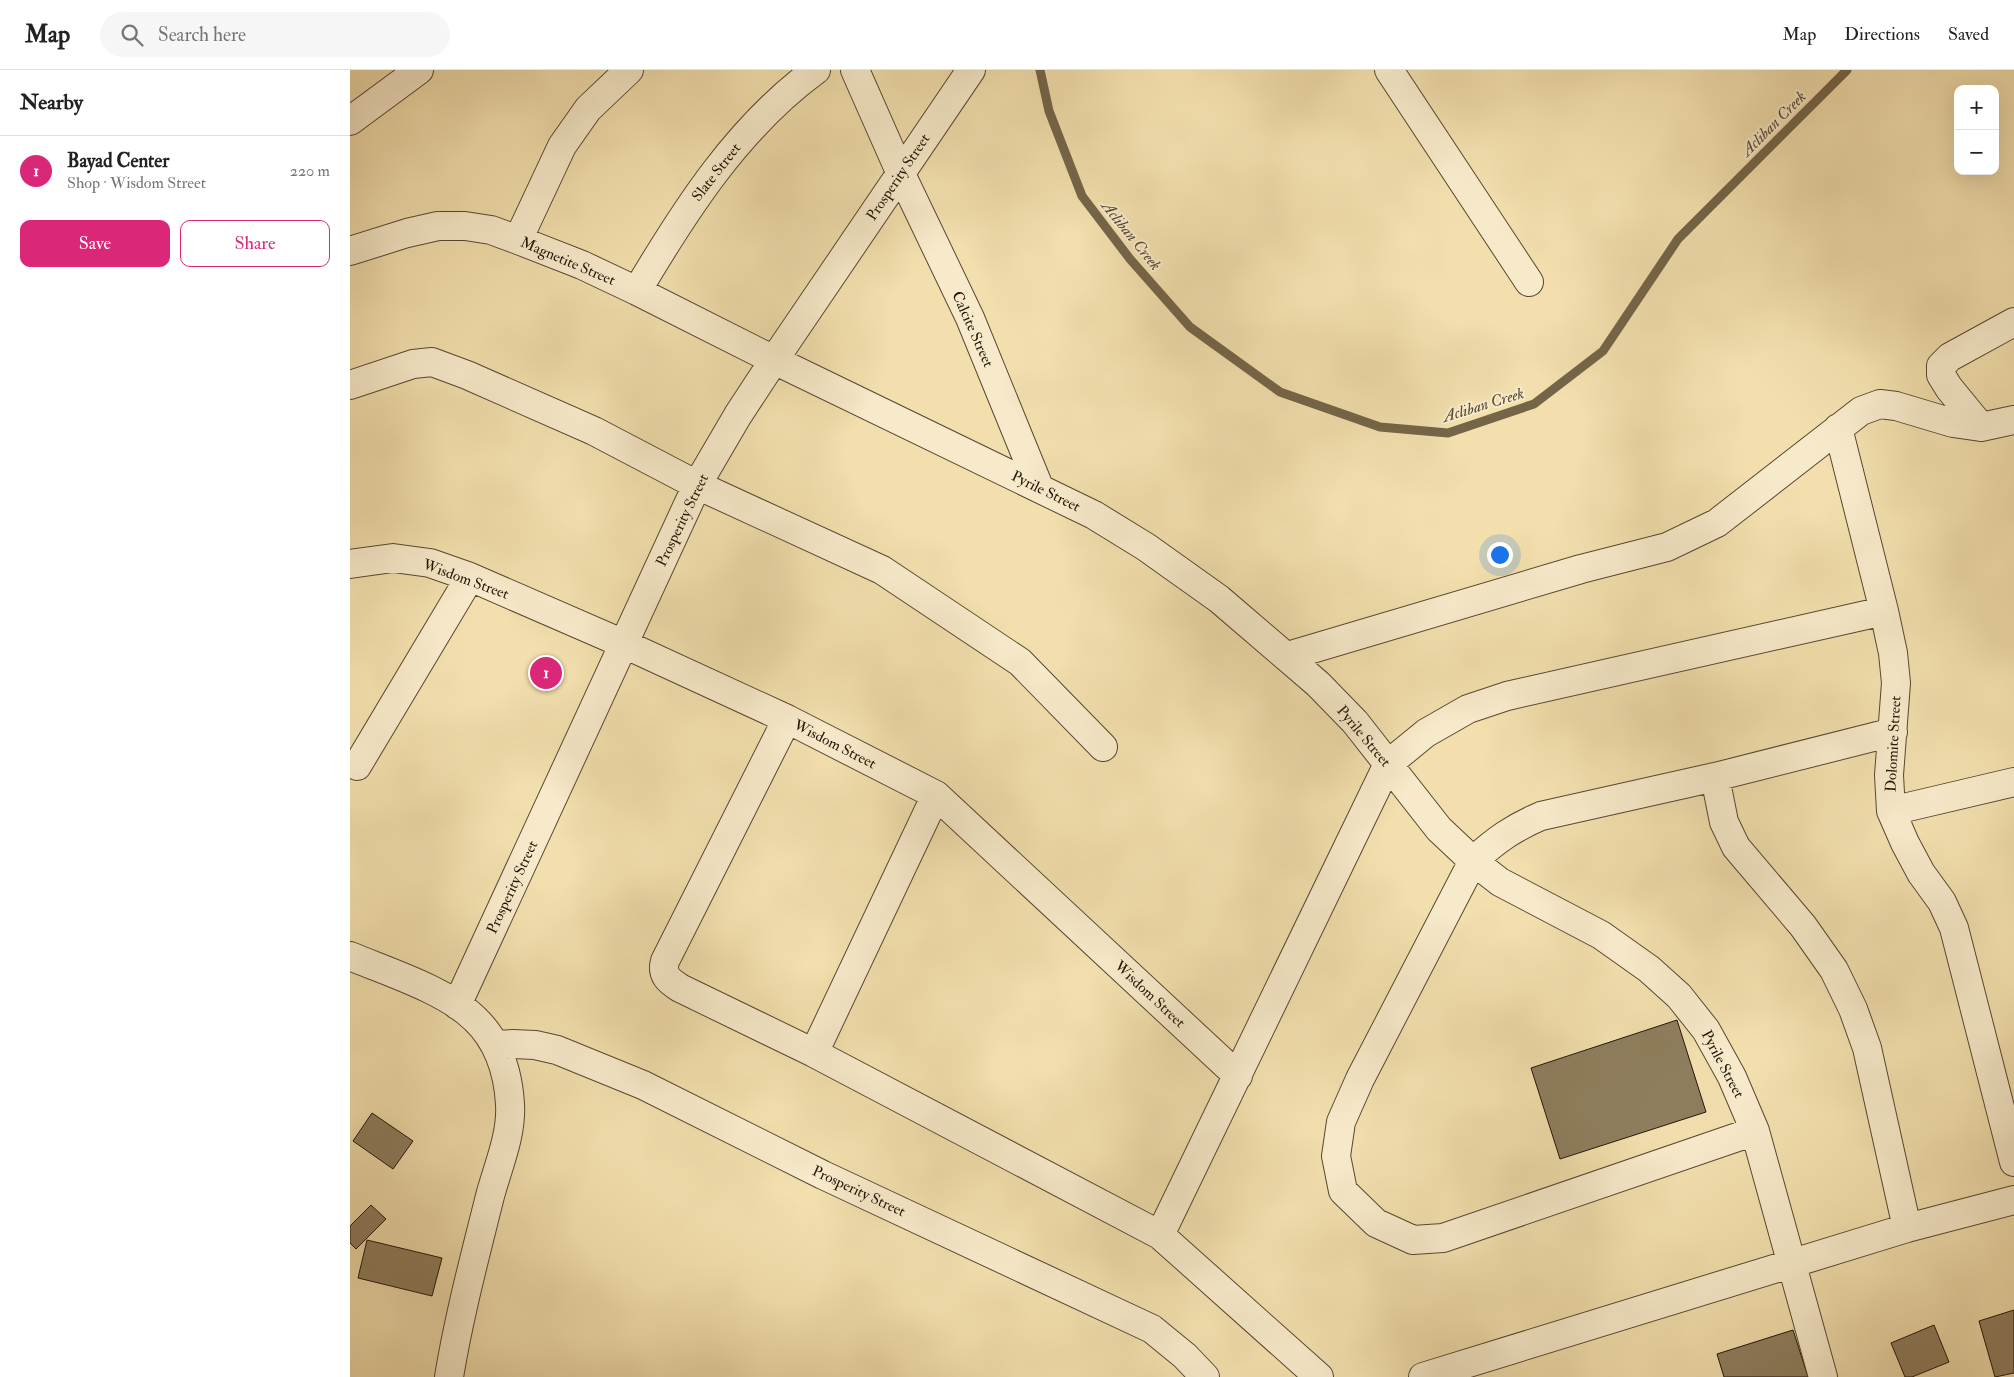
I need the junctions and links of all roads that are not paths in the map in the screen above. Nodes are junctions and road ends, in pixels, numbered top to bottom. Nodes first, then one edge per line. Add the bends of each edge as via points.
1 (419, 70) edge
2 (629, 70) edge
3 (816, 70) edge
4 (855, 70) edge
5 (971, 70) edge
6 (1389, 70) edge
7 (350, 121) edge
8 (901, 174) junction
9 (518, 240) junction
10 (350, 251) edge
11 (1529, 282) dead end
12 (637, 291) junction
13 (2014, 322) edge
14 (774, 360) junction
15 (350, 385) edge
16 (2014, 420) edge
17 (1981, 427) junction
18 (1838, 428) junction
19 (697, 485) junction
20 (1039, 487) junction
21 (350, 564) edge
22 (470, 577) junction
23 (1884, 611) junction
24 (624, 644) junction
25 (1288, 656) junction
26 (787, 719) junction
27 (1893, 732) junction
28 (1103, 747) dead end
29 (1388, 764) junction
30 (357, 766) dead end
31 (1716, 777) junction
32 (2014, 782) edge
33 (936, 796) junction
34 (1891, 811) junction
35 (1474, 861) junction
36 (350, 956) edge
37 (458, 1005) junction
38 (496, 1045) junction
39 (814, 1053) junction
40 (1238, 1076) junction
41 (1755, 1131) junction
42 (2014, 1162) edge
43 (2014, 1200) edge
44 (1907, 1228) junction
45 (1160, 1236) junction
46 (1793, 1264) junction
47 (449, 1377) edge
48 (1205, 1377) edge
49 (1319, 1377) edge
50 (1423, 1377) edge
51 (1823, 1377) edge

1 - 7 street
2 - 9 street via 588,109 562,146
3 - 12 street, Slate Street via 778,102 727,156 673,230
4 - 8 street, Calcite Street
5 - 8 street, Prosperity Street
6 - 11 street
8 - 14 street, Prosperity Street
8 - 20 street, Calcite Street via 970,318
9 - 10 street, Magnetite Street via 482,228 438,226
9 - 12 street, Magnetite Street
12 - 14 street, Magnetite Street
13 - 17 street via 1950,357 1941,366 1941,375 1949,388
14 - 19 street, Prosperity Street
14 - 20 street, Pyrile Street
15 - 19 street via 407,366 432,362 594,432
16 - 17 street
17 - 18 street via 1880,404 1861,411
18 - 23 street, Dolomite Street
18 - 25 street via 1716,523 1667,547
19 - 24 street, Prosperity Street
19 - 28 street via 882,570 1020,662
20 - 25 street, Pyrile Street via 1146,547 1219,599
21 - 22 street, Wisdom Street via 393,558 430,563
22 - 24 street, Wisdom Street
22 - 30 street
23 - 27 street, Dolomite Street via 1896,683
23 - 29 street via 1508,696 1468,709 1426,733
24 - 26 street, Wisdom Street
24 - 37 street, Prosperity Street
25 - 29 street, Pyrile Street via 1355,722
26 - 33 street, Wisdom Street
26 - 39 street via 663,968 666,976 680,988
27 - 31 street
27 - 34 street, Dolomite Street via 1889,775
29 - 35 street, Pyrile Street via 1440,829
29 - 40 street
31 - 35 street via 1542,816 1519,825 1496,840
31 - 44 street via 1724,822 1736,847 1804,926 1834,970 1853,1009 1867,1048
32 - 34 street
33 - 39 street
33 - 40 street, Wisdom Street
34 - 42 street, Dolomite Street via 1921,873 1942,902 1954,928
35 - 41 street, Pyrile Street via 1500,882 1601,935 1649,969 1679,996 1706,1030 1732,1077
35 - 41 street via 1360,1079 1341,1122 1336,1156 1343,1192 1376,1223 1413,1240 1442,1238
36 - 37 street
37 - 38 street via 474,1017
38 - 47 street via 505,1071 510,1105 508,1136 472,1268
38 - 48 street, Prosperity Street via 535,1045 557,1050 643,1085 823,1175 1152,1329
39 - 45 street
40 - 45 street
41 - 46 street, Pyrile Street
43 - 44 street
44 - 46 street
45 - 49 street
46 - 50 street
46 - 51 street, Pyrile Street

